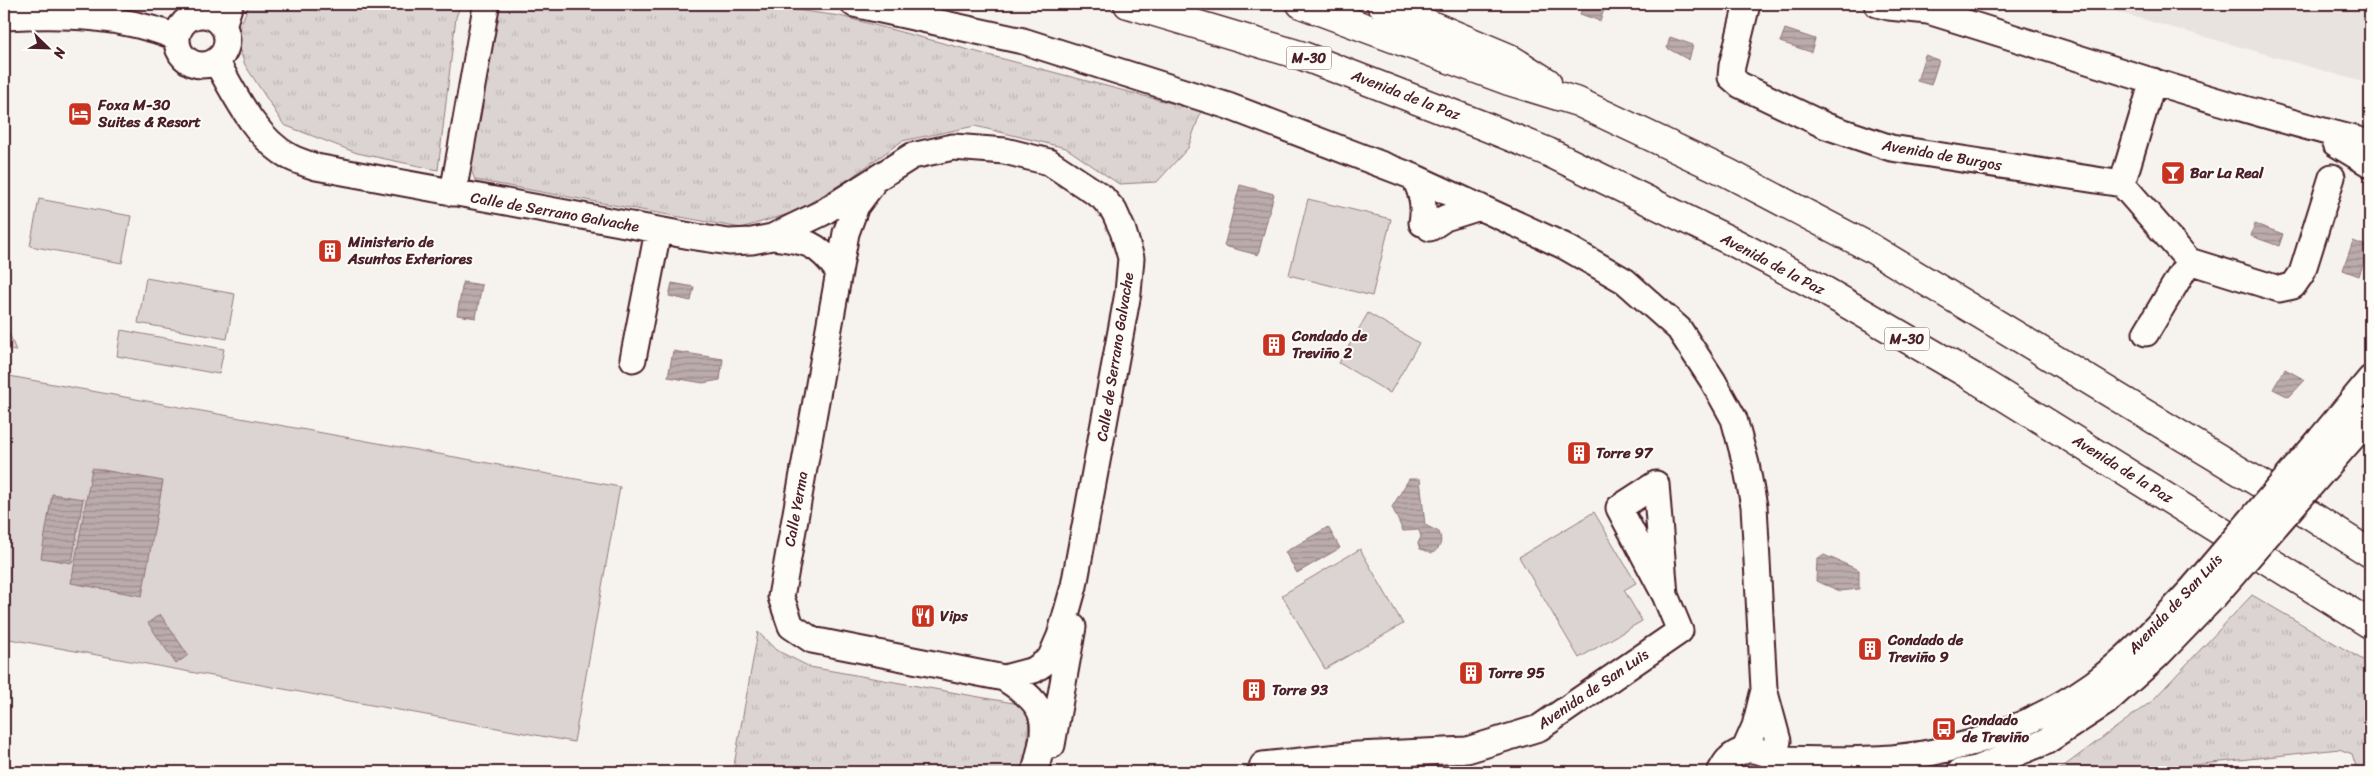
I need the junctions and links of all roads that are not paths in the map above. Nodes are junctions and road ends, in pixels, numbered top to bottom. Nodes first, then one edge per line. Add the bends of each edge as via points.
1 (854, 4) edge
2 (1128, 4) edge
3 (1301, 4) edge
4 (1381, 4) edge
5 (1747, 4) edge
6 (1877, 4) edge
7 (486, 7) dead end
8 (1922, 7) edge
9 (219, 12) edge
10 (4, 17) edge
11 (178, 37) junction
12 (216, 61) junction
13 (2153, 81) junction
14 (1578, 102) junction
15 (2306, 128) junction
16 (2370, 144) edge
17 (2370, 164) edge
18 (1414, 177) junction
19 (2332, 177) dead end
20 (875, 180) junction
21 (2122, 184) junction
22 (452, 193) junction
23 (1480, 208) junction
24 (658, 231) junction
25 (772, 237) junction
26 (2189, 260) junction
27 (838, 271) junction
28 (2146, 333) dead end
29 (633, 360) dead end
30 (2370, 380) edge
31 (2367, 429) edge
32 (2330, 445) junction
33 (2370, 553) edge
34 (1074, 586) junction
35 (2310, 588) junction
36 (2201, 594) junction
37 (1665, 595) dead end
38 (2370, 624) edge
39 (2370, 636) edge
40 (1004, 678) junction
41 (1764, 689) junction
42 (1744, 751) junction
43 (1777, 763) edge
44 (1035, 772) edge
45 (1046, 772) edge
46 (1261, 772) edge
47 (1720, 772) edge
48 (1960, 772) edge

1 - 18 street via 1023,41 1228,106
2 - 35 highway, Avenida de la Paz / M-30 via 1304,56 1484,126 1566,161 1737,244 1973,377
3 - 14 highway via 1509,81
4 - 14 highway via 1508,58
5 - 21 street, Avenida de Burgos via 1731,77 1740,85 1826,126 1892,148
6 - 8 street
7 - 22 street, Calle de Serrano Galvache
8 - 13 street
9 - 11 street via 198,15 184,23
9 - 12 street via 227,33 226,49
10 - 11 street via 62,14 98,17
11 - 12 street via 179,51 188,62 202,66
12 - 22 street, Calle de Serrano Galvache via 260,131 290,157 316,167
13 - 15 street
13 - 21 street
14 - 33 highway via 1728,173 1871,248
15 - 16 street
15 - 17 street
18 - 23 street
18 - 23 street via 1422,194 1426,225
19 - 26 street via 2302,273 2293,286 2279,289
20 - 25 street, Calle de Serrano Galvache via 822,213
20 - 27 street, Calle Yerma via 856,206 846,232
20 - 34 street, Calle de Serrano Galvache via 912,156 953,148 1005,151 1049,162 1102,197 1117,218 1131,258 1128,293
21 - 26 street
22 - 24 street, Calle de Serrano Galvache
23 - 41 street via 1564,246 1625,281 1679,329 1713,381 1734,419 1754,506
24 - 25 street, Calle de Serrano Galvache via 728,242
24 - 29 street, Calle de Serrano Galvache
25 - 27 street, Calle de Serrano Galvache via 806,241 826,254
26 - 28 street
27 - 40 street, Calle Yerma via 781,597 791,626 812,640
30 - 32 street, Avenida de San Luis
31 - 32 street, Avenida de San Luis
32 - 36 street, Avenida de San Luis, bridge
34 - 40 street, Calle de Serrano Galvache via 1050,659 1034,670
34 - 45 street, Calle de Serrano Galvache via 1072,639
35 - 38 highway, Avenida de la Paz / M-30
35 - 39 highway
36 - 43 street, Avenida de San Luis via 2092,684 2040,716 1970,744 1892,758
36 - 48 street, Avenida de San Luis via 2156,657 2106,702 2046,742
37 - 46 street, Avenida de San Luis via 1680,631 1539,728 1467,750 1358,755 1263,765
40 - 44 street via 1028,693 1041,710 1044,736
41 - 42 street via 1756,726
41 - 43 street via 1778,740
42 - 43 street, Avenida de San Luis via 1760,751
42 - 47 street via 1729,759

